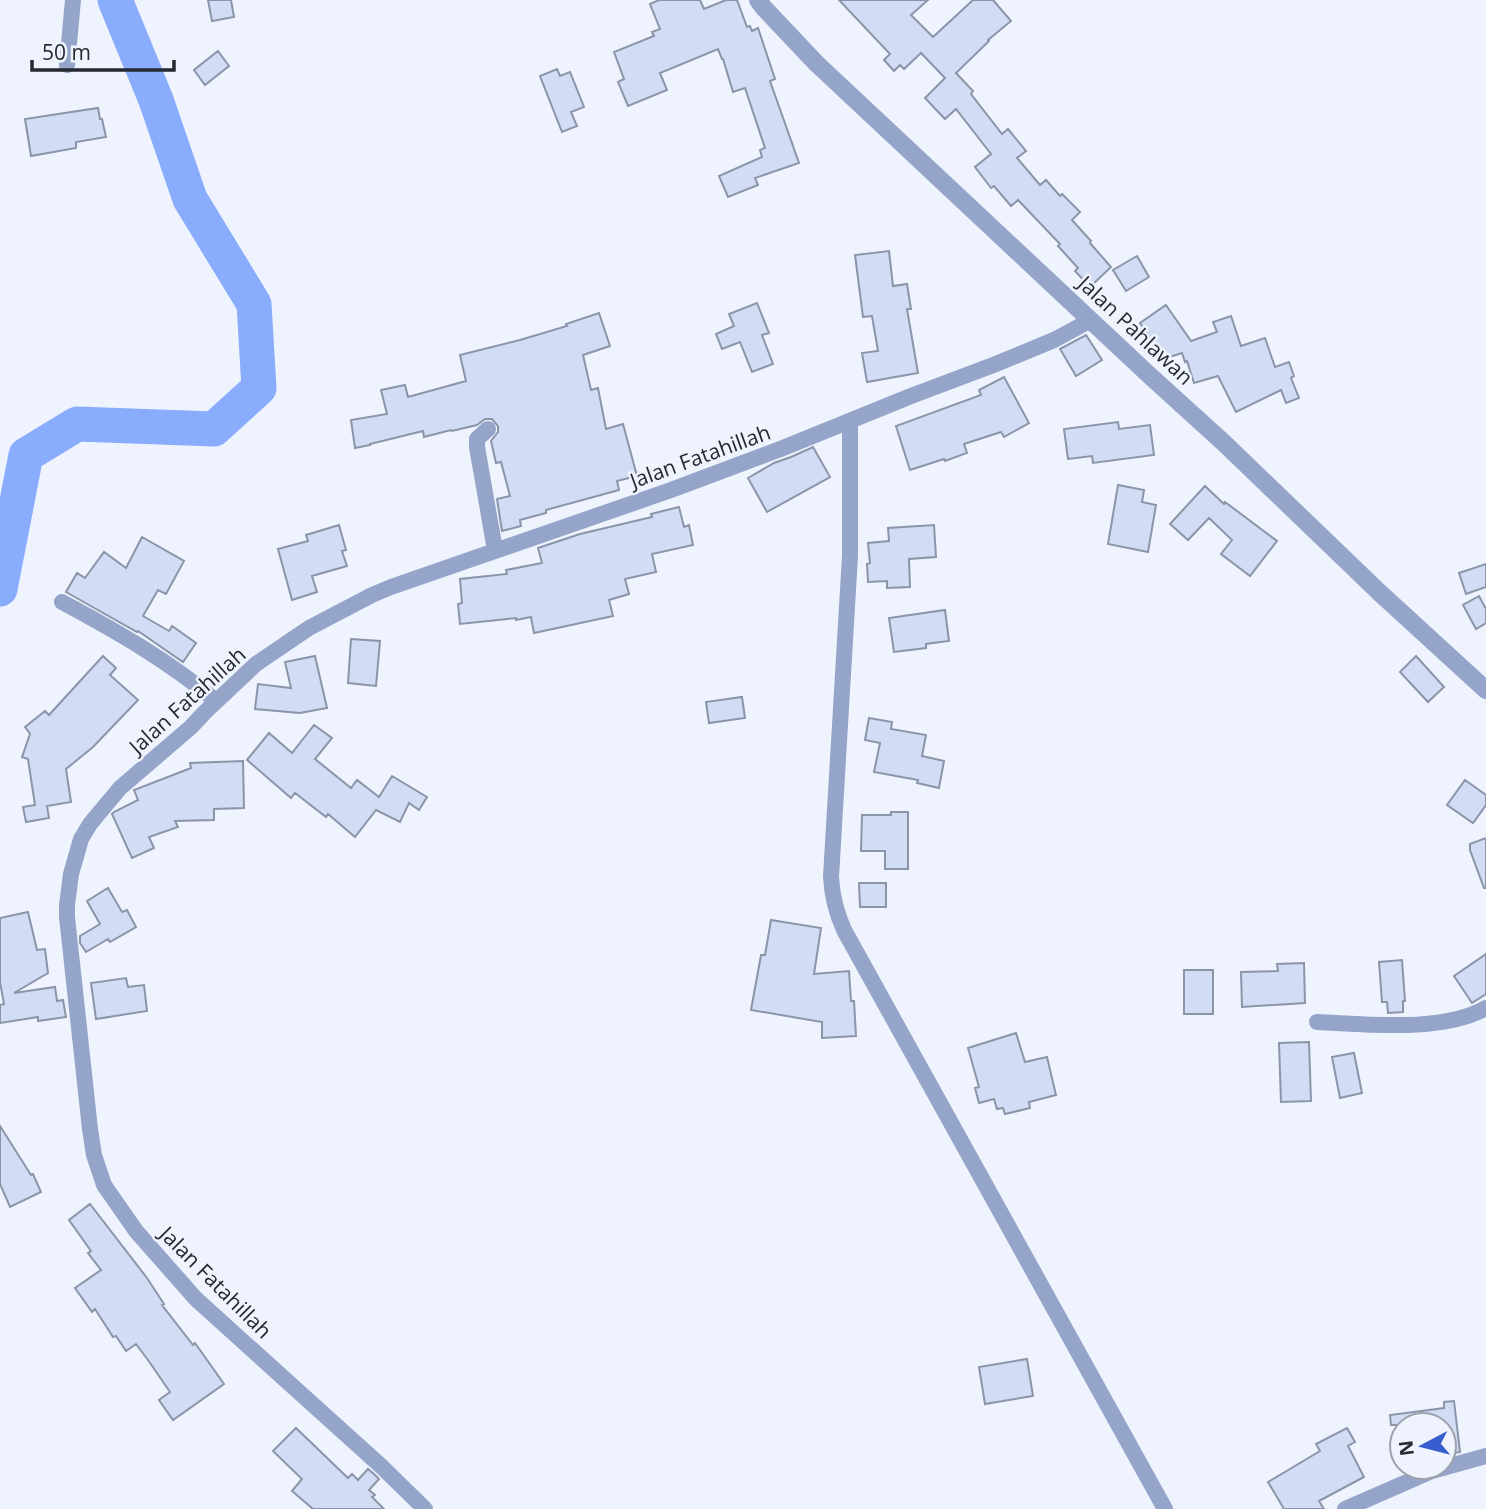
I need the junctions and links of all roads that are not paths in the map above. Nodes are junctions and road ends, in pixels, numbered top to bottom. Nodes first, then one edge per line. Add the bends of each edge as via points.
1 (73, 0) edge
2 (758, 0) edge
3 (67, 65) dead end
4 (1091, 320) junction
5 (850, 421) junction
6 (488, 429) dead end
7 (495, 550) junction
8 (62, 602) dead end
9 (1486, 690) edge
10 (216, 701) junction
11 (1486, 1008) edge
12 (1317, 1022) dead end
13 (1486, 1455) edge
14 (425, 1509) edge
15 (1165, 1509) edge
16 (1345, 1509) edge

1 - 3 street
2 - 4 street, Jalan Pahlawan via 816,63
4 - 5 street, Jalan Fatahillah via 1054,340
4 - 9 street, Jalan Pahlawan
5 - 7 street, Jalan Fatahillah via 684,486
5 - 15 street via 850,556 831,877 836,912
6 - 7 street via 477,439 477,447
7 - 10 street, Jalan Fatahillah via 372,595 309,628 257,664
8 - 10 street via 153,653
10 - 14 street, Jalan Fatahillah via 120,788 81,839 71,874 67,917 94,1155 104,1185 120,1209 197,1299
11 - 12 street via 1461,1018 1422,1024
13 - 16 street via 1432,1471

